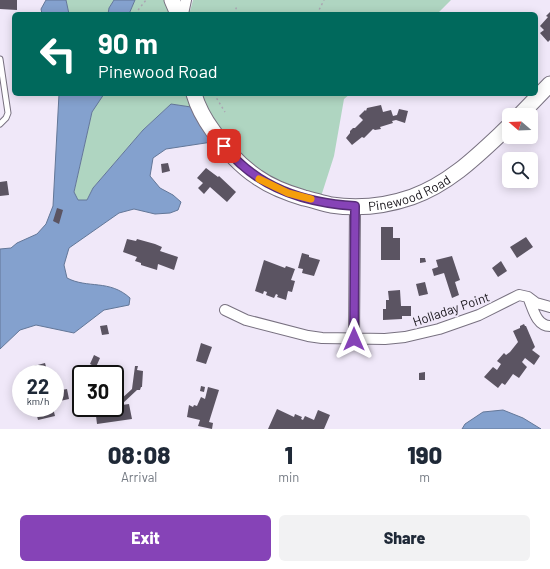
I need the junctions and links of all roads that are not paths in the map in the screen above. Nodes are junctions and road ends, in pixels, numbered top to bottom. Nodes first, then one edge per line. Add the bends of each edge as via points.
1 (172, 0) edge
2 (186, 0) edge
3 (177, 12) edge
4 (183, 12) edge
5 (0, 59) edge
6 (550, 84) edge
7 (195, 96) edge
8 (527, 108) edge
9 (0, 124) edge
10 (502, 133) edge
11 (355, 206) junction
12 (528, 297) junction
13 (550, 306) edge
14 (225, 310) dead end
15 (550, 326) edge
16 (354, 339) junction

1 - 3 street
2 - 4 street
5 - 9 lane via 8,114
6 - 8 street
7 - 11 street, Pinewood Road via 218,139 243,167 258,178 288,193 330,205
10 - 11 street, Pinewood Road via 456,174 412,197 391,203
11 - 16 street
12 - 13 street via 536,303
12 - 15 street via 539,322
12 - 16 street, Holladay Point via 519,295 479,315 439,329 385,340
14 - 16 street, Holladay Point via 246,320 281,330 322,338

